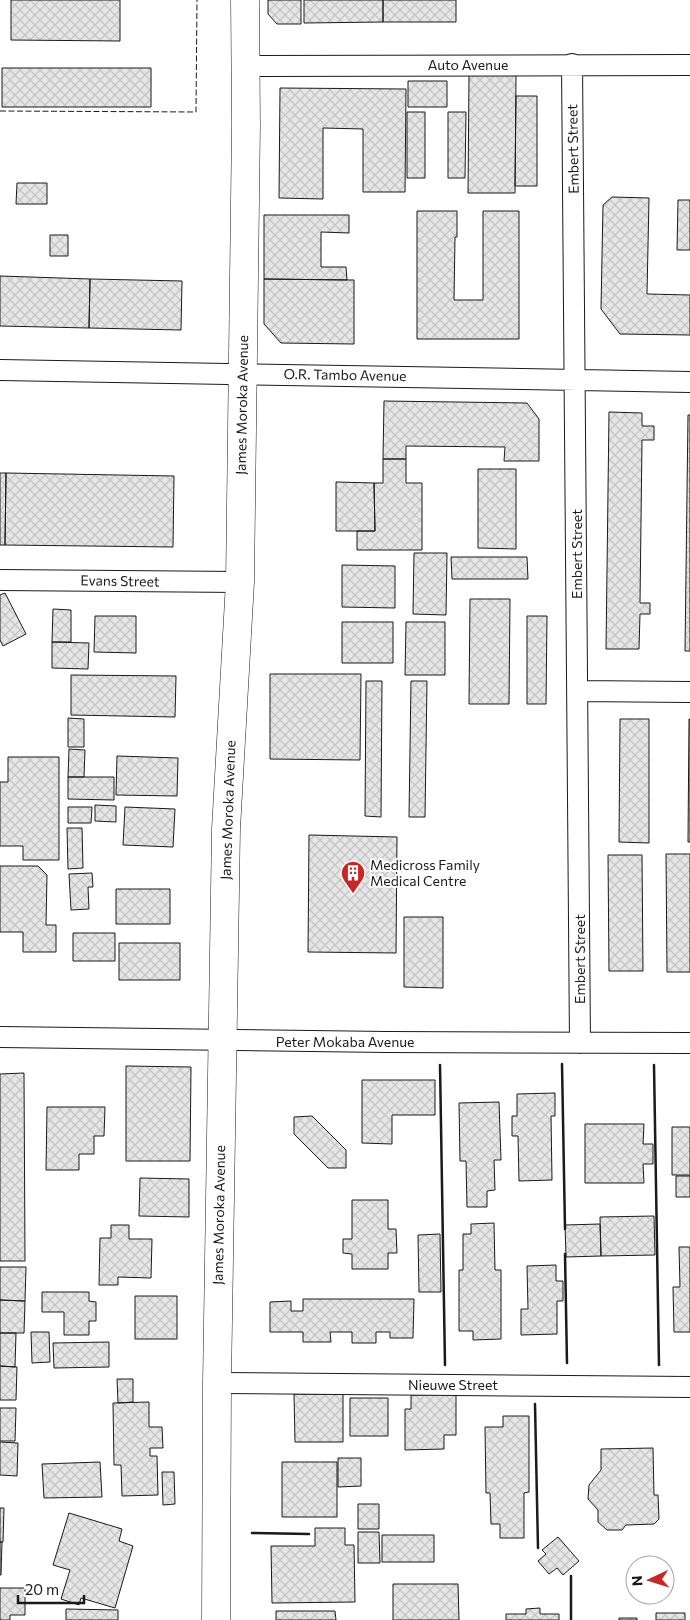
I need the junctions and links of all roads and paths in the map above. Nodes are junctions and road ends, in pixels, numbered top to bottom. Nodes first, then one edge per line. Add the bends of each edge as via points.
1 (245, 0) edge
2 (572, 64) junction
3 (690, 65) edge
4 (245, 66) junction
5 (0, 370) edge
6 (242, 374) junction
7 (576, 379) junction
8 (690, 382) edge
9 (0, 580) edge
10 (240, 582) junction
11 (578, 691) junction
12 (690, 692) edge
13 (0, 1037) edge
14 (222, 1041) junction
15 (580, 1043) junction
16 (690, 1043) edge
17 (217, 1383) junction
18 (690, 1387) edge
19 (216, 1620) edge

1 - 4 street, James Moroka Avenue
2 - 3 street, Auto Avenue
2 - 4 street, Auto Avenue
2 - 7 street, Embert Street
4 - 6 street, James Moroka Avenue
5 - 6 street, O.R. Tambo Avenue
6 - 7 street, O.R. Tambo Avenue
6 - 10 street, James Moroka Avenue
7 - 8 street, O.R. Tambo Avenue
7 - 11 street, Embert Street
9 - 10 street, Evans Street
10 - 14 street, James Moroka Avenue via 226,829
11 - 12 street
11 - 15 street, Embert Street
13 - 14 street, Peter Mokaba Avenue
14 - 15 street, Peter Mokaba Avenue
14 - 17 street, James Moroka Avenue
15 - 16 street, Peter Mokaba Avenue
17 - 18 street, Nieuwe Street
17 - 19 street, James Moroka Avenue

